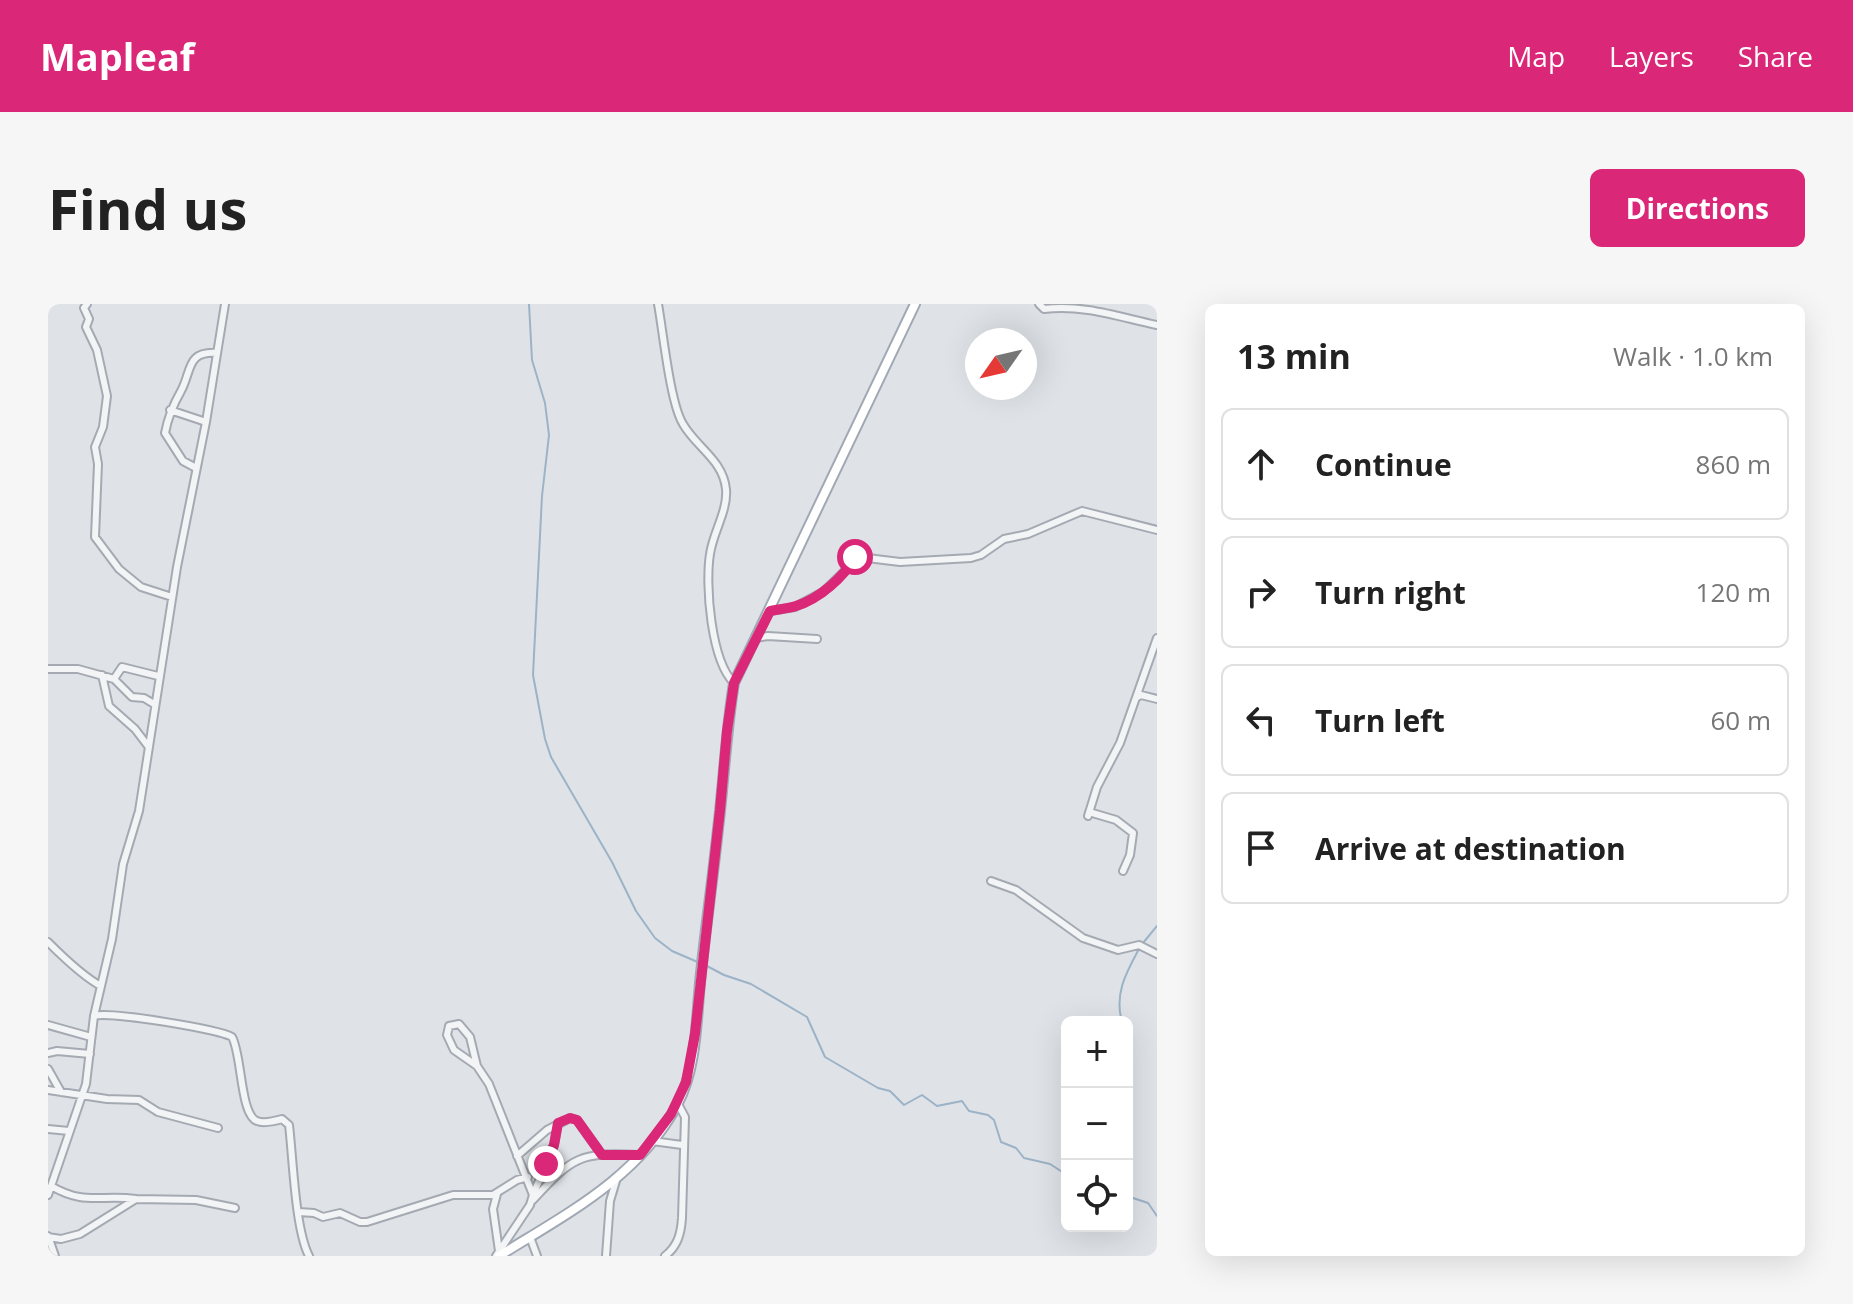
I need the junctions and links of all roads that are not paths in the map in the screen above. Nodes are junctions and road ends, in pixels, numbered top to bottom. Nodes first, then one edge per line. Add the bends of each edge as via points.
1 (87, 304) edge
2 (225, 304) edge
3 (658, 304) edge
4 (915, 304) edge
5 (1039, 304) edge
6 (1157, 325) edge
7 (217, 353) junction
8 (170, 410) junction
9 (206, 422) junction
10 (196, 468) junction
11 (1157, 530) edge
12 (172, 597) junction
13 (770, 611) junction
14 (756, 638) junction
15 (1157, 638) edge
16 (817, 639) dead end
17 (48, 669) edge
18 (102, 675) junction
19 (158, 676) junction
20 (114, 679) junction
21 (734, 683) junction
22 (1137, 697) junction
23 (1157, 699) edge
24 (154, 704) junction
25 (148, 746) junction
26 (1123, 871) dead end
27 (991, 881) dead end
28 (48, 942) edge
29 (1155, 951) edge
30 (101, 986) junction
31 (94, 1016) junction
32 (48, 1025) edge
33 (91, 1037) junction
34 (48, 1053) edge
35 (90, 1054) junction
36 (477, 1066) junction
37 (48, 1069) edge
38 (48, 1090) edge
39 (61, 1092) junction
40 (83, 1094) junction
41 (678, 1104) junction
42 (558, 1123) junction
43 (218, 1128) dead end
44 (48, 1129) edge
45 (69, 1131) junction
46 (652, 1141) junction
47 (682, 1145) junction
48 (602, 1155) junction
49 (640, 1155) junction
50 (517, 1156) junction
51 (528, 1177) junction
52 (616, 1179) junction
53 (51, 1186) junction
54 (497, 1194) junction
55 (48, 1195) edge
56 (533, 1198) junction
57 (136, 1199) junction
58 (235, 1208) dead end
59 (299, 1212) junction
60 (48, 1236) edge
61 (530, 1237) junction
62 (498, 1254) edge
63 (55, 1256) edge
64 (309, 1256) edge
65 (537, 1256) edge
66 (606, 1256) edge
67 (665, 1256) edge

1 - 12 street via 86,327 107,396 95,447 95,537 123,573 141,587
2 - 7 street
3 - 21 street via 681,422 722,472 725,483 708,578 719,654
4 - 13 main road
5 - 6 street via 1044,309 1086,309
7 - 8 street via 205,353 190,364
7 - 9 street
8 - 9 street
8 - 10 street via 166,438 186,464
9 - 10 street
10 - 12 street
11 - 13 street via 1082,511 1004,539 971,558 900,562 859,557 823,592 795,607
12 - 19 street
13 - 14 main road
14 - 16 street
14 - 21 main road
15 - 22 street
17 - 18 street
18 - 20 street
18 - 25 street via 109,706
19 - 20 street via 122,667
19 - 24 street
20 - 24 street via 132,697
21 - 41 main road via 695,1034
22 - 23 street
22 - 26 street via 1089,814 1116,820 1133,833
24 - 25 street
25 - 30 street
27 - 29 street via 1016,890 1083,938 1118,950 1139,945
28 - 30 street
30 - 31 street
31 - 33 street
31 - 59 street via 124,1016 232,1037 252,1118 282,1119 289,1125
32 - 33 street
33 - 35 street
34 - 35 street
35 - 40 street
36 - 36 street via 467,1031 459,1024 449,1026 454,1050
36 - 50 street
37 - 39 street
38 - 39 street
39 - 40 street
40 - 43 street via 139,1100 158,1112
40 - 45 street
41 - 46 main road
41 - 47 street via 684,1114
42 - 48 street via 577,1120
42 - 50 street
42 - 56 street
44 - 45 street
45 - 53 street
46 - 47 street
46 - 49 main road
47 - 67 street via 681,1231
48 - 49 street
48 - 56 street via 571,1163
49 - 52 main road
50 - 51 street
51 - 54 street
51 - 56 street
52 - 61 main road
52 - 66 street
53 - 55 street
53 - 57 street via 75,1198
54 - 59 street via 461,1193 360,1222 340,1213 323,1217
54 - 62 street via 493,1209
56 - 62 street
57 - 58 street via 196,1200
57 - 60 street via 80,1234
59 - 64 street
60 - 63 street
61 - 62 main road
61 - 65 street

